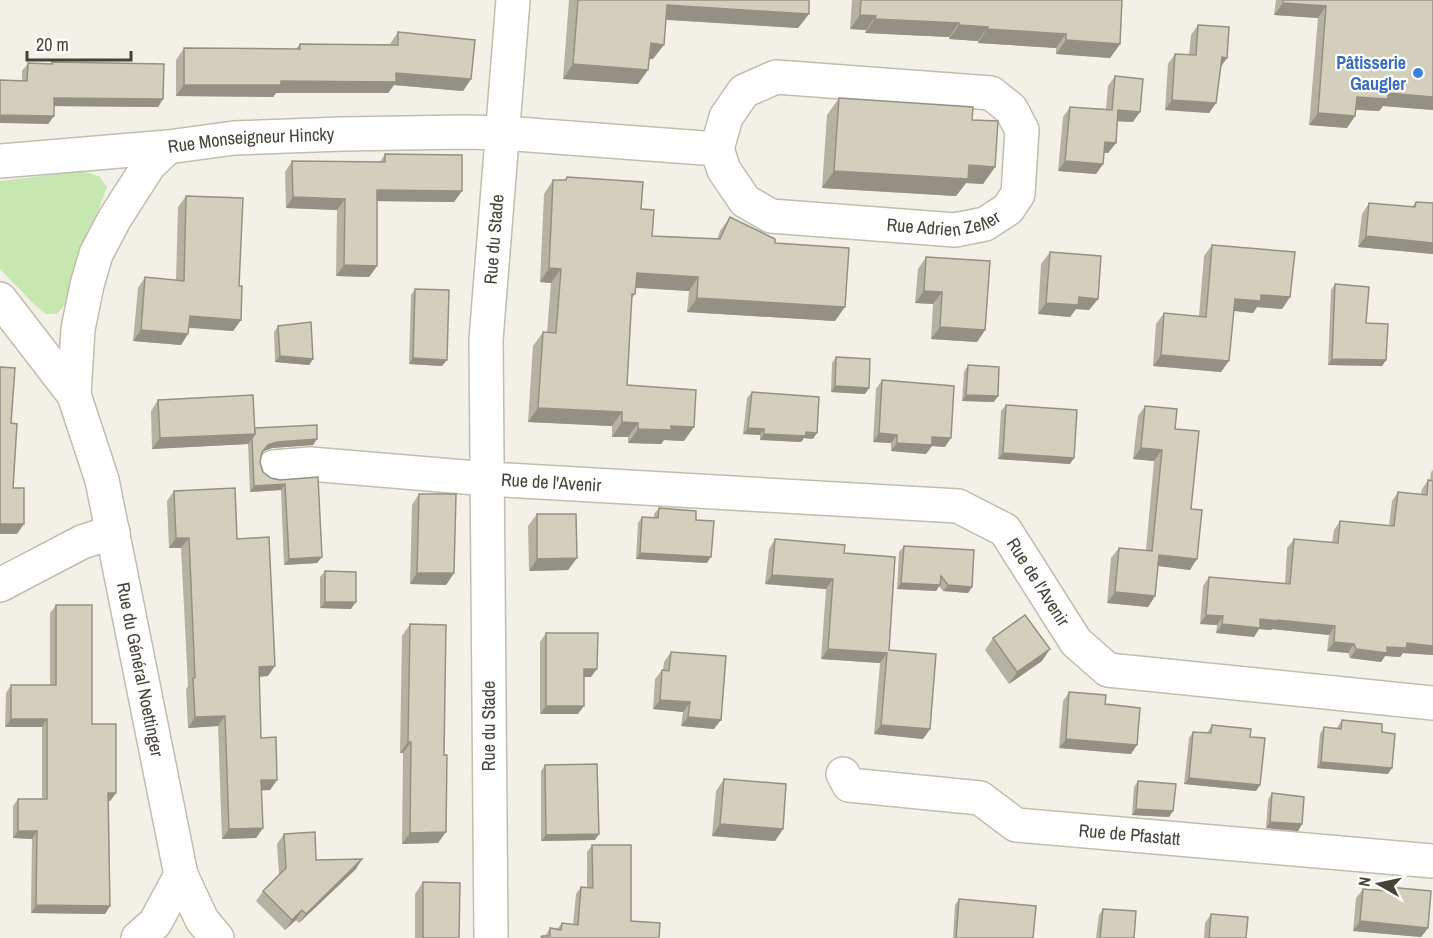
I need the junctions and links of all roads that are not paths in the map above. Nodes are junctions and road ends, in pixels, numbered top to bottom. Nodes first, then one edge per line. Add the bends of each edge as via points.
1 (513, 0) edge
2 (503, 133) junction
3 (168, 147) junction
4 (717, 149) junction
5 (0, 161) edge
6 (0, 299) edge
7 (74, 395) junction
8 (274, 467) dead end
9 (488, 478) junction
10 (113, 532) junction
11 (0, 585) edge
12 (1433, 704) edge
13 (843, 774) dead end
14 (1433, 861) edge
15 (181, 875) junction
16 (138, 938) edge
17 (217, 938) edge
18 (491, 938) edge

1 - 2 street, Rue du Stade
2 - 3 street, Rue Monseigneur Hincky via 246,137
2 - 4 street
2 - 9 street, Rue du Stade via 486,340
3 - 5 street, Rue Monseigneur Hincky
3 - 7 street, Rue du Général Noettinger via 149,165 96,254 78,329
4 - 4 street, Rue Adrien Zeller via 724,170 745,201 771,216 955,230 985,224 1008,209 1018,194 1022,130 1011,109 992,93 776,77 744,91 726,117
6 - 7 street, Rue du Général Noettinger
7 - 10 street, Rue du Général Noettinger via 102,480
8 - 9 street via 310,464
9 - 12 street, Rue de l'Avenir via 958,506 1005,530 1076,642 1108,670
9 - 18 street, Rue du Stade
10 - 11 street via 82,542
10 - 15 street, Rue du Général Noettinger
13 - 14 street, Rue de Pfastatt via 849,785 980,798 1016,825
15 - 16 street via 155,924
15 - 17 street, Rue du Général Noettinger via 202,920

